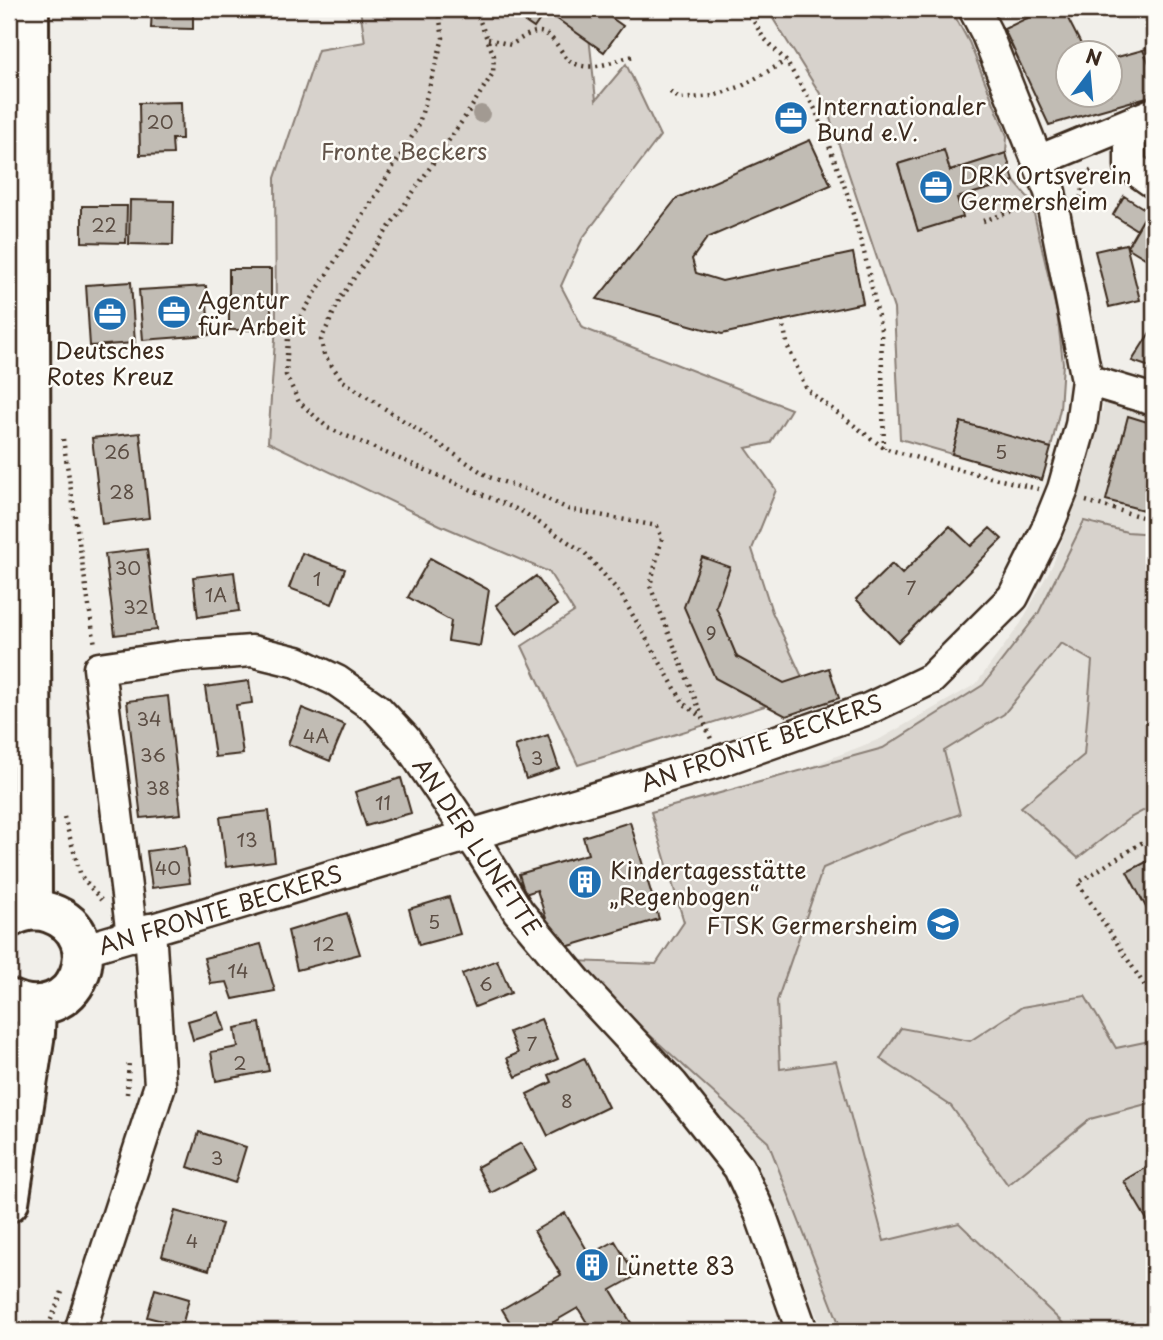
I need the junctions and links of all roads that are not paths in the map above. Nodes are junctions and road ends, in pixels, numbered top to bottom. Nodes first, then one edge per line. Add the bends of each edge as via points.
1 (29, 9) edge
2 (974, 9) edge
3 (1141, 125) edge
4 (1038, 161) junction
5 (1154, 183) edge
6 (1087, 380) junction
7 (1154, 400) edge
8 (468, 834) junction
9 (20, 914) edge
10 (141, 932) junction
11 (82, 950) junction
12 (22, 1003) edge
13 (9, 1202) edge
14 (80, 1331) edge
15 (802, 1331) edge

1 - 9 main road
2 - 4 street, AN FRONTE BECKERS
3 - 4 street
3 - 5 street via 1130,166
4 - 6 street, AN FRONTE BECKERS via 1051,192
6 - 7 street
6 - 8 street, AN FRONTE BECKERS via 1081,425 1063,489 1013,597 931,679 868,709 720,761
8 - 10 street, AN FRONTE BECKERS
8 - 10 street, AN DER LUNETTE via 405,739 377,709 337,681 297,662 252,651 99,668
8 - 15 street, AN DER LUNETTE via 518,911 673,1085 739,1168
9 - 11 main road via 46,912 59,917 78,937
10 - 11 street, AN FRONTE BECKERS
10 - 14 street via 153,953 160,1085
11 - 12 main road via 77,982 66,995 52,1004
12 - 13 main road via 33,1046

